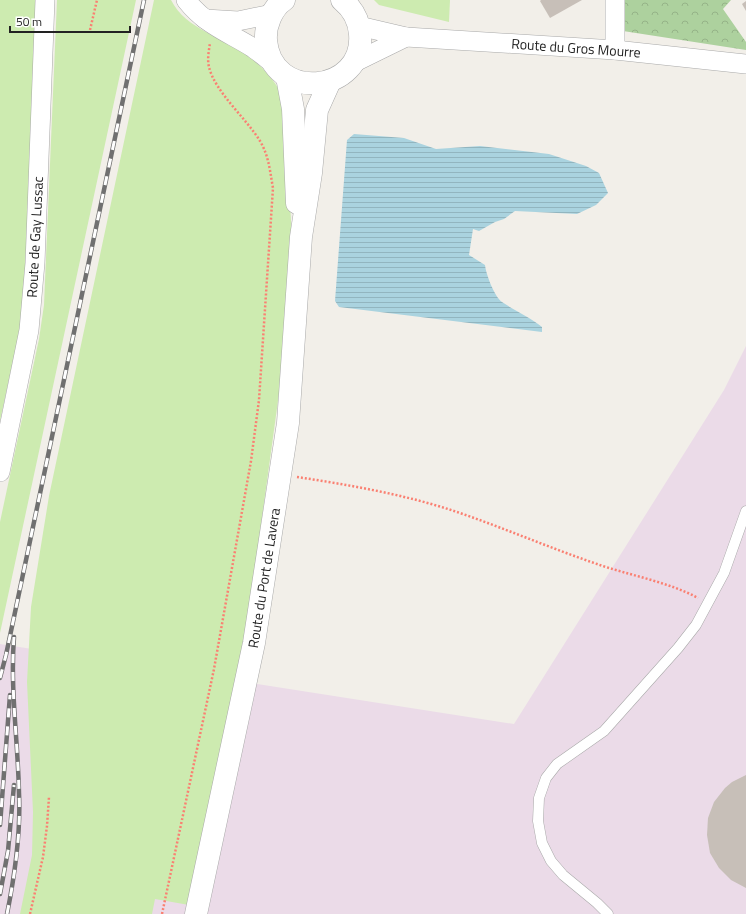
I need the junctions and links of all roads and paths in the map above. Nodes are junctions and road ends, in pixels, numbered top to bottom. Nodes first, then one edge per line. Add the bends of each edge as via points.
1 (45, 0) edge
2 (97, 0) edge
3 (186, 0) edge
4 (342, 0) edge
5 (615, 0) edge
6 (278, 7) edge
7 (211, 23) junction
8 (359, 26) junction
9 (90, 30) dead end
10 (406, 37) junction
11 (615, 50) junction
12 (353, 63) junction
13 (746, 64) edge
14 (281, 71) junction
15 (330, 81) junction
16 (301, 237) junction
17 (0, 472) edge
18 (280, 474) junction
19 (746, 511) edge
20 (708, 603) junction
21 (48, 797) dead end
22 (30, 914) edge
23 (162, 914) edge
24 (196, 914) edge
25 (608, 914) edge

1 - 17 street, Route de Gay Lussac via 35,263 29,330
2 - 9 path
3 - 7 street via 195,11
4 - 8 street via 355,15
5 - 11 street
6 - 7 street via 238,21
6 - 14 street, Route du Port de Lavera via 267,26 266,40 268,53
7 - 14 street via 250,46
7 - 23 path via 209,68 220,90 260,142 268,160 273,188 259,400 251,461 214,669
8 - 10 street, Route du Gros Mourre
8 - 12 street via 359,45
10 - 11 street, Route du Gros Mourre
10 - 12 street, Route du Gros Mourre
11 - 13 street, Route du Gros Mourre
12 - 15 street via 343,74
14 - 15 street via 301,83
14 - 16 street, Route du Port de Lavera via 294,109 296,195
15 - 16 street, Route du Port de Lavera via 317,110 311,174
16 - 18 street, Route du Port de Lavera via 288,423
18 - 20 path via 390,494 457,512 597,564 691,594
18 - 24 street, Route du Port de Lavera via 254,644
19 - 20 lane via 724,573
20 - 25 lane via 696,625 678,648 604,731 557,764 546,778 539,798 538,821 542,843 551,861 563,875
21 - 22 path via 44,857

